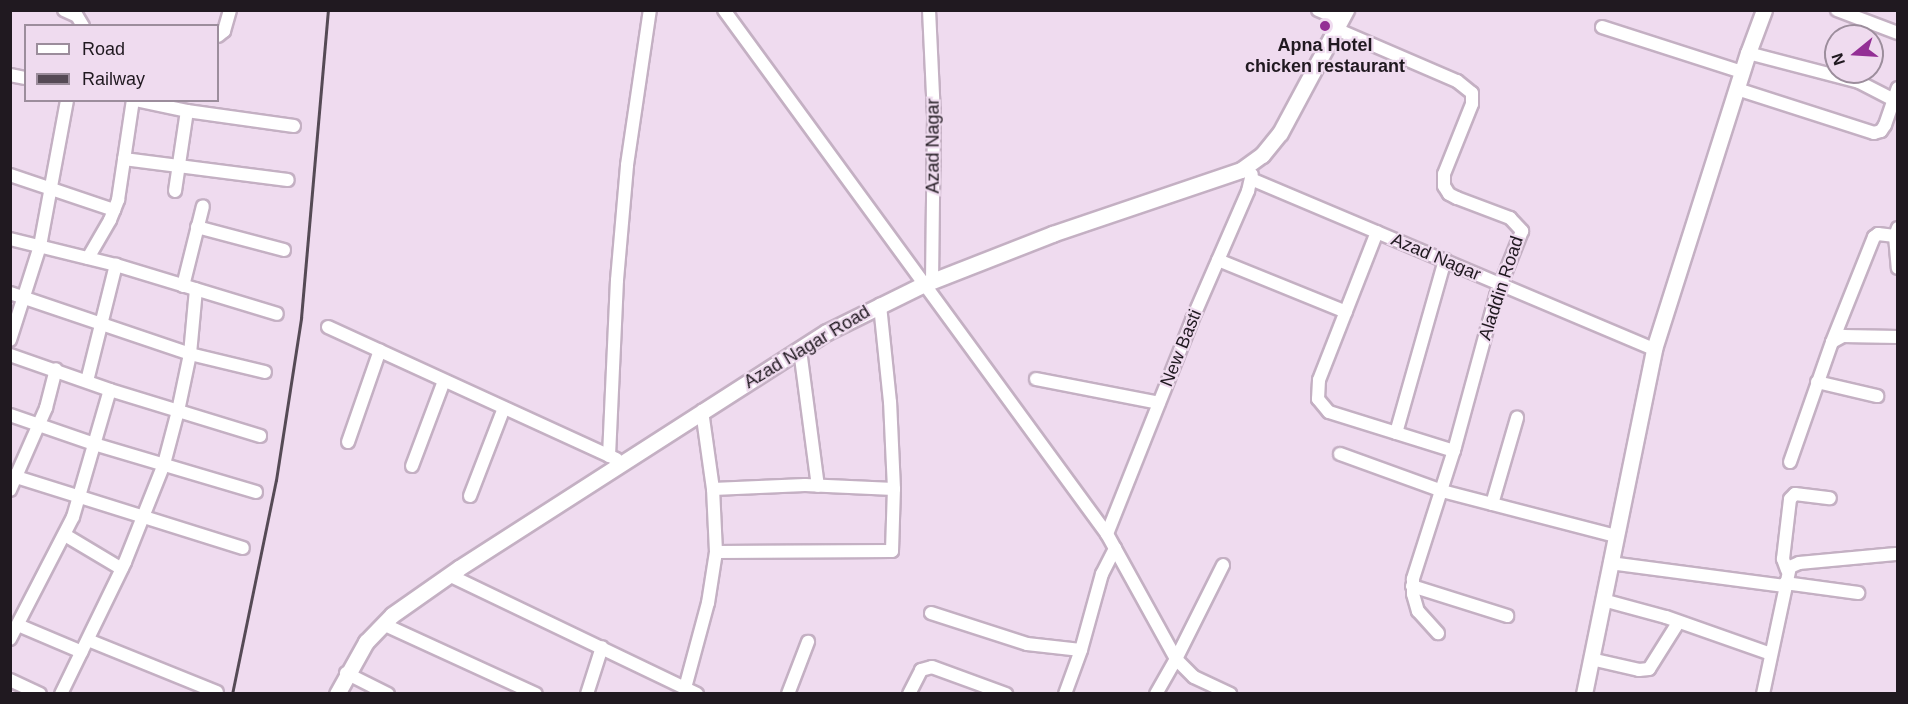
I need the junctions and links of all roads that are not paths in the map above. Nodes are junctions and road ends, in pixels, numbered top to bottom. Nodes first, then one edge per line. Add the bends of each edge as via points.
1 (64, 10) edge
2 (230, 10) edge
3 (650, 10) edge
4 (929, 10) edge
5 (1318, 10) edge
6 (1837, 10) edge
7 (1763, 11) edge
8 (727, 12) edge
9 (80, 17) edge
10 (1341, 20) edge
11 (1602, 27) dead end
12 (1898, 33) edge
13 (219, 35) edge
14 (1748, 53) junction
15 (1742, 72) junction
16 (1737, 89) junction
17 (1896, 96) edge
18 (67, 102) edge
19 (134, 102) edge
20 (144, 102) edge
21 (187, 111) junction
22 (294, 126) dead end
23 (124, 159) junction
24 (1254, 161) junction
25 (179, 166) junction
26 (10, 175) edge
27 (1251, 179) junction
28 (288, 180) dead end
29 (51, 190) junction
30 (175, 191) dead end
31 (203, 207) dead end
32 (114, 210) junction
33 (197, 227) junction
34 (1377, 232) junction
35 (1896, 232) edge
36 (10, 239) edge
37 (40, 246) junction
38 (284, 250) dead end
39 (88, 258) junction
40 (1218, 260) junction
41 (1445, 260) junction
42 (116, 265) junction
43 (1898, 268) edge
44 (927, 283) junction
45 (1501, 284) junction
46 (183, 286) junction
47 (196, 289) junction
48 (10, 293) edge
49 (26, 297) junction
50 (880, 304) junction
51 (1346, 312) junction
52 (277, 314) dead end
53 (102, 325) junction
54 (328, 327) dead end
55 (1898, 337) edge
56 (10, 340) edge
57 (1832, 342) junction
58 (380, 350) junction
59 (800, 350) junction
60 (1654, 350) junction
61 (190, 354) junction
62 (10, 355) edge
63 (56, 369) junction
64 (265, 372) dead end
65 (1036, 379) dead end
66 (87, 381) junction
67 (444, 381) junction
68 (1817, 382) junction
69 (110, 390) junction
70 (1877, 396) dead end
71 (1159, 403) junction
72 (504, 408) junction
73 (178, 411) junction
74 (702, 411) junction
75 (10, 415) edge
76 (1517, 418) dead end
77 (38, 425) junction
78 (1396, 433) junction
79 (260, 436) dead end
80 (348, 441) dead end
81 (94, 444) junction
82 (1454, 451) junction
83 (1340, 454) dead end
84 (609, 456) junction
85 (1790, 462) dead end
86 (624, 463) junction
87 (164, 464) junction
88 (412, 466) dead end
89 (14, 476) edge
90 (818, 486) junction
91 (713, 489) junction
92 (894, 489) junction
93 (10, 490) edge
94 (1442, 491) junction
95 (256, 492) dead end
96 (80, 496) junction
97 (470, 496) dead end
98 (1830, 498) dead end
99 (1492, 504) junction
100 (144, 516) junction
101 (65, 534) junction
102 (1107, 534) junction
103 (1616, 536) junction
104 (243, 548) dead end
105 (1115, 548) junction
106 (716, 552) junction
107 (1896, 554) dead end
108 (1610, 563) junction
109 (1223, 565) dead end
110 (122, 569) junction
111 (449, 575) junction
112 (1786, 580) junction
113 (1412, 586) junction
114 (1858, 593) dead end
115 (1603, 600) junction
116 (931, 613) dead end
117 (1507, 616) dead end
118 (1678, 623) junction
119 (383, 624) junction
120 (18, 625) junction
121 (1438, 633) dead end
122 (10, 639) edge
123 (88, 640) junction
124 (808, 642) dead end
125 (602, 647) junction
126 (1081, 650) junction
127 (82, 652) junction
128 (1771, 654) junction
129 (1176, 659) junction
130 (1591, 659) junction
131 (346, 673) junction
132 (10, 680) edge
133 (685, 687) junction
134 (24, 690) edge
135 (217, 692) dead end
136 (40, 693) edge
137 (61, 693) edge
138 (337, 693) edge
139 (388, 693) edge
140 (536, 693) edge
141 (587, 693) edge
142 (697, 693) edge
143 (788, 693) edge
144 (909, 693) edge
145 (1006, 693) edge
146 (1065, 693) edge
147 (1156, 693) edge
148 (1230, 693) edge
149 (1584, 693) edge
150 (1763, 693) edge

1 - 9 street
2 - 13 street
3 - 84 street via 627,165
4 - 44 street, Azad Nagar via 934,118
5 - 10 street
6 - 12 street
7 - 14 street
8 - 44 street
10 - 24 street, Azad Nagar Road via 1280,133
10 - 45 street, Aladdin Road via 1457,81 1472,93 1472,104 1444,174 1444,186 1449,194 1518,224 1522,231
11 - 15 street
14 - 15 street
14 - 17 street via 1859,82
15 - 16 street
16 - 17 street via 1874,133 1885,125
16 - 60 street
18 - 29 street
19 - 23 street
20 - 21 street
21 - 22 street
21 - 25 street
23 - 25 street
23 - 32 street
24 - 27 street, New Basti
24 - 44 street, Azad Nagar Road via 1221,178 1052,234
25 - 28 street
25 - 30 street
26 - 29 street
27 - 34 street, Azad Nagar
27 - 40 street, New Basti
29 - 32 street
29 - 37 street
31 - 33 street
32 - 39 street
33 - 38 street
33 - 46 street
34 - 41 street, Azad Nagar
34 - 51 street
35 - 43 street
35 - 57 street via 1874,237
36 - 37 street
37 - 39 street
37 - 49 street
39 - 42 street
40 - 51 street
40 - 71 street, New Basti
41 - 45 street, Azad Nagar
41 - 78 street
42 - 46 street
42 - 53 street
44 - 50 street, Azad Nagar Road
44 - 102 street
45 - 60 street, Azad Nagar
45 - 82 street, Aladdin Road
46 - 47 street
47 - 52 street
47 - 61 street
48 - 49 street
49 - 53 street
49 - 56 street
50 - 59 street, Azad Nagar Road
50 - 92 street
51 - 78 street via 1319,380 1318,399 1329,412
53 - 61 street
53 - 66 street
54 - 58 street
55 - 57 street via 1843,336
57 - 68 street
58 - 67 street
58 - 80 street
59 - 74 street, Azad Nagar Road
59 - 90 street
60 - 103 street
61 - 64 street
61 - 73 street
62 - 63 street
63 - 66 street
63 - 77 street
65 - 71 street
66 - 69 street
67 - 72 street
67 - 88 street
68 - 70 street
68 - 85 street
69 - 73 street
69 - 81 street
71 - 102 street, New Basti
72 - 84 street
72 - 97 street
73 - 79 street
73 - 87 street
74 - 86 street, Azad Nagar Road
74 - 91 street
75 - 77 street
76 - 99 street
77 - 81 street
77 - 89 street
78 - 82 street
81 - 87 street
81 - 96 street
82 - 94 street, Aladdin Road
83 - 94 street
84 - 86 street
86 - 111 street, Azad Nagar Road
87 - 95 street
87 - 100 street
89 - 93 street
89 - 96 street
90 - 91 street
90 - 92 street
91 - 106 street
92 - 106 street via 894,546 887,553
94 - 99 street
94 - 113 street, Aladdin Road
96 - 100 street
96 - 101 street
98 - 112 street via 1795,494 1790,499 1784,553
99 - 103 street
100 - 104 street
100 - 110 street
101 - 110 street
101 - 120 street
102 - 105 street
103 - 108 street
105 - 126 street via 1102,574
105 - 129 street
106 - 133 street via 708,603
107 - 112 street via 1799,563
108 - 112 street
108 - 115 street
109 - 129 street
110 - 123 street
111 - 119 street, Azad Nagar Road
111 - 125 street
112 - 114 street
112 - 128 street
113 - 117 street
113 - 121 street via 1418,610
115 - 118 street
115 - 130 street
116 - 126 street via 1027,644
118 - 128 street
118 - 130 street via 1654,665 1647,670
119 - 131 street, Azad Nagar Road
119 - 140 street
120 - 122 street
120 - 127 street
123 - 127 street
123 - 135 street
124 - 143 street
125 - 133 street
125 - 141 street
126 - 146 street
127 - 137 street
128 - 150 street
129 - 147 street
129 - 148 street via 1194,677
130 - 149 street
131 - 138 street, Azad Nagar Road
131 - 139 street
132 - 134 street
133 - 142 street
134 - 136 street
144 - 145 street via 921,670 932,667

